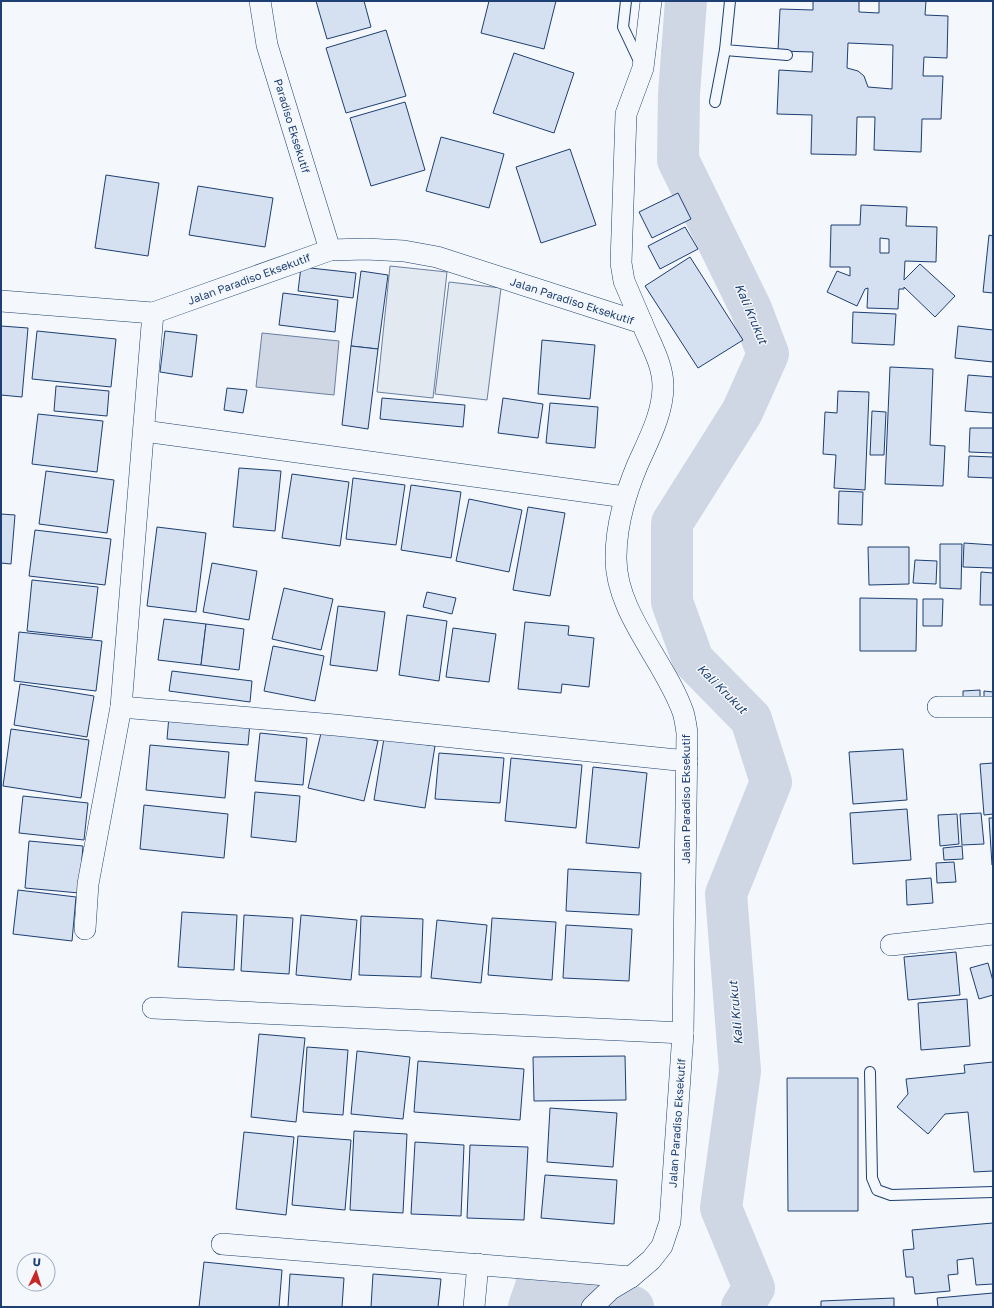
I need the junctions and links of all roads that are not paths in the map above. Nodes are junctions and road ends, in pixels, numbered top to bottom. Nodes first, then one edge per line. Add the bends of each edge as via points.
1 (260, 1) edge
2 (626, 1) edge
3 (651, 1) edge
4 (730, 1) edge
5 (725, 50) junction
6 (787, 55) dead end
7 (643, 68) junction
8 (715, 102) dead end
9 (330, 250) junction
10 (1, 301) edge
11 (153, 313) junction
12 (642, 323) junction
13 (144, 431) junction
14 (625, 497) junction
15 (121, 707) junction
16 (993, 707) edge
17 (938, 708) dead end
18 (687, 762) junction
19 (85, 929) dead end
20 (993, 934) edge
21 (891, 945) dead end
22 (153, 1008) dead end
23 (683, 1033) junction
24 (870, 1072) dead end
25 (993, 1192) edge
26 (222, 1244) dead end
27 (478, 1264) junction
28 (631, 1277) junction
29 (474, 1307) edge
30 (592, 1307) edge

1 - 9 street, Paradiso Eksekutif via 267,45
2 - 7 lane via 623,27
3 - 7 street
4 - 5 lane
5 - 6 lane
5 - 8 lane
7 - 12 street via 626,114 621,263 624,281
9 - 11 street, Jalan Paradiso Eksekutif
9 - 12 street, Jalan Paradiso Eksekutif via 404,251 437,258
10 - 11 street, Jalan Paradiso Eksekutif
11 - 13 street
12 - 14 street, Jalan Paradiso Eksekutif via 660,365 663,385 661,407
13 - 14 street
13 - 15 street
14 - 18 street, Jalan Paradiso Eksekutif via 618,530 616,559 620,586 627,606 673,689 683,713 687,733
15 - 18 street via 335,725
15 - 19 street via 88,884
16 - 17 street
18 - 23 street, Jalan Paradiso Eksekutif
20 - 21 street
22 - 23 street
23 - 28 street, Jalan Paradiso Eksekutif via 670,1222 662,1246 651,1260
24 - 25 lane via 872,1178 877,1190 891,1195
26 - 27 street
27 - 28 street
27 - 29 street
28 - 30 street, Jalan Paradiso Eksekutif via 611,1289

